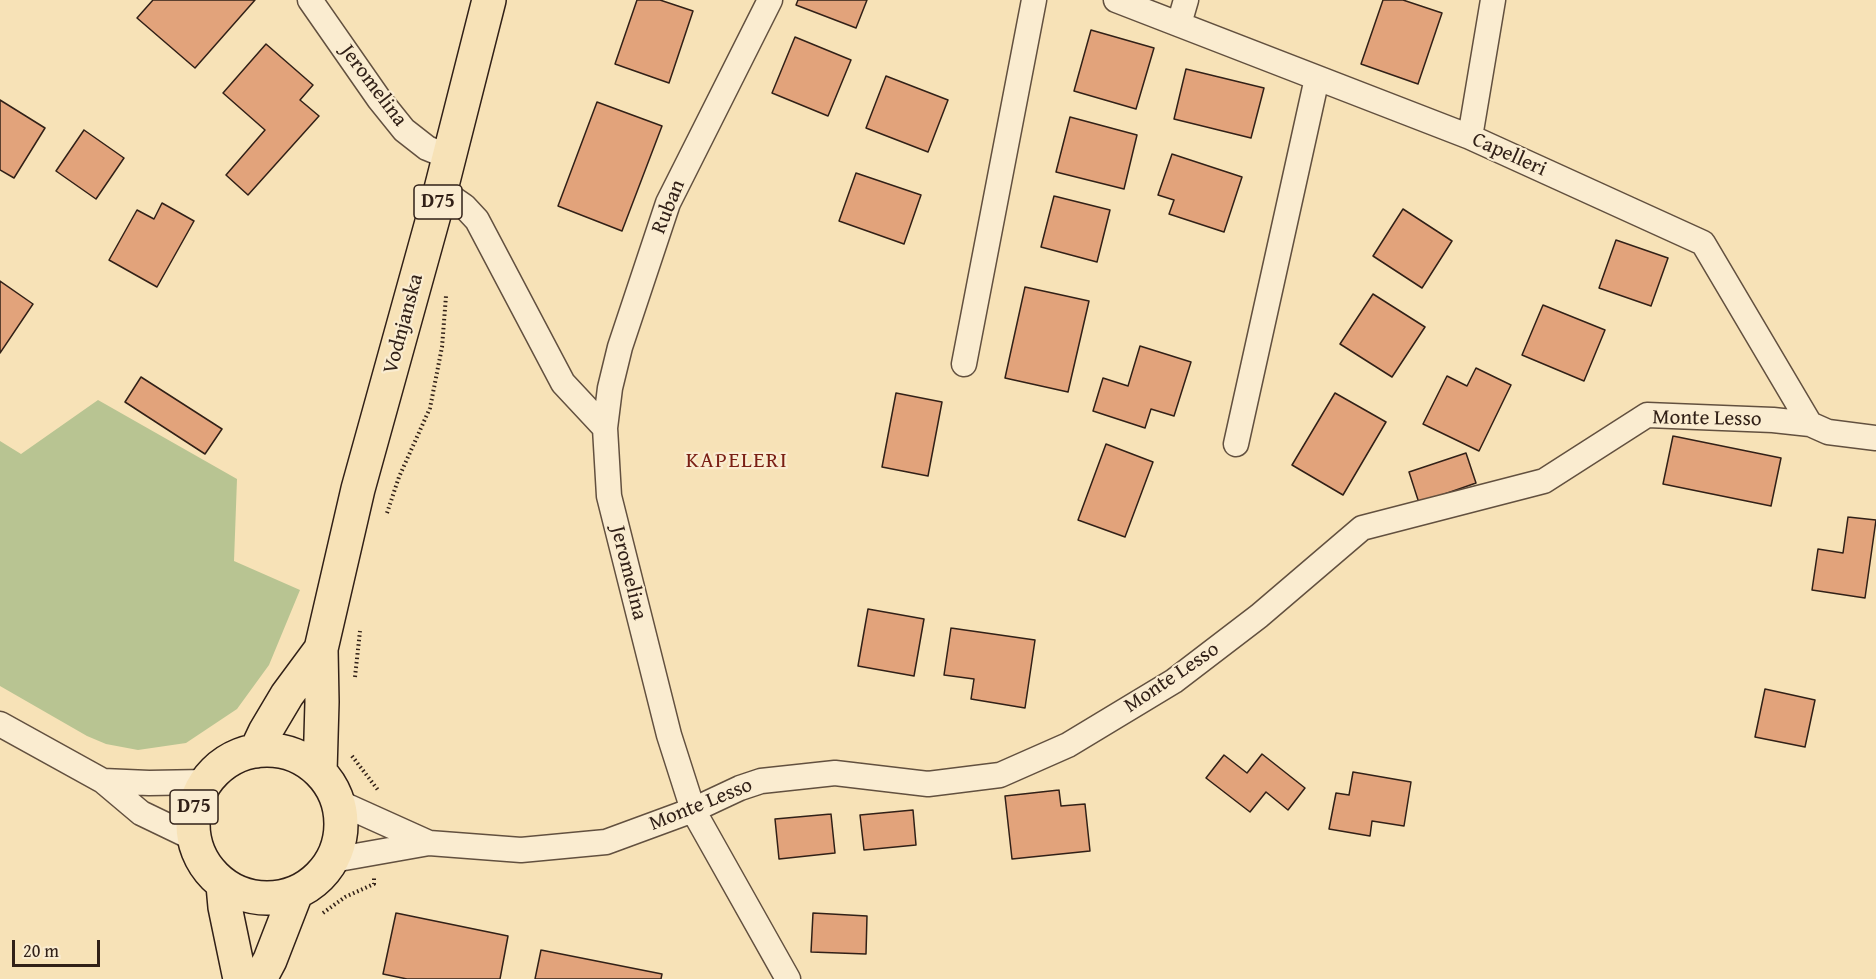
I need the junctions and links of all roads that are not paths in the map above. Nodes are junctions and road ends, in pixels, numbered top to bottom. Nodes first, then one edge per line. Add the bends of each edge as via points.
1 (310, 0) edge
2 (489, 0) edge
3 (770, 0) edge
4 (1034, 0) edge
5 (1116, 0) edge
6 (1186, 0) edge
7 (1493, 0) edge
8 (1179, 24) junction
9 (1317, 78) junction
10 (1470, 137) junction
11 (449, 157) junction
12 (440, 193) junction
13 (964, 364) dead end
14 (1810, 424) junction
15 (605, 428) junction
16 (1876, 438) edge
17 (1236, 444) dead end
18 (321, 649) junction
19 (0, 724) edge
20 (256, 751) junction
21 (320, 772) junction
22 (103, 781) junction
23 (205, 782) junction
24 (338, 802) junction
25 (693, 810) junction
26 (193, 838) junction
27 (429, 843) junction
28 (333, 860) junction
29 (224, 885) junction
30 (296, 893) junction
31 (240, 979) edge
32 (260, 979) edge
33 (788, 979) edge

1 - 11 street, Jeromelina via 404,130 427,148
2 - 11 main road, Vodnjanska / D75
3 - 15 street, Ruban via 668,203 620,347
4 - 13 street
5 - 8 street, Capelleri
6 - 8 street
7 - 10 street
8 - 9 street, Capelleri
9 - 10 street, Capelleri
9 - 17 street
10 - 14 street, Capelleri via 1703,243
11 - 12 main road, Vodnjanska / D75
12 - 15 street via 464,206 477,220 563,383
12 - 18 main road, Vodnjanska / D75 via 358,489
14 - 16 street, Monte Lesso via 1828,432
14 - 25 street, Monte Lesso via 1647,415 1544,481 1362,528 1259,616 1174,681 1068,745 1000,775 928,784 835,773 761,781
15 - 25 street, Jeromelina via 609,496 669,735
18 - 20 main road, Vodnjanska / D75 via 287,695
18 - 21 main road, Vodnjanska / D75
19 - 22 street
20 - 21 main road, D75 via 297,756
20 - 23 main road, D75 via 227,761
21 - 24 main road, D75
22 - 23 street
22 - 26 street via 141,813
23 - 26 main road, D75 via 194,809
24 - 27 street, Monte Lesso
24 - 28 main road, D75 via 341,832
25 - 27 street, Monte Lesso via 606,842 521,850
25 - 33 street, Jeromelina
26 - 29 main road, D75 via 204,865
27 - 28 street, Monte Lesso
28 - 30 main road, D75 via 311,885
29 - 30 main road, D75 via 259,899
29 - 31 main road
30 - 32 main road

